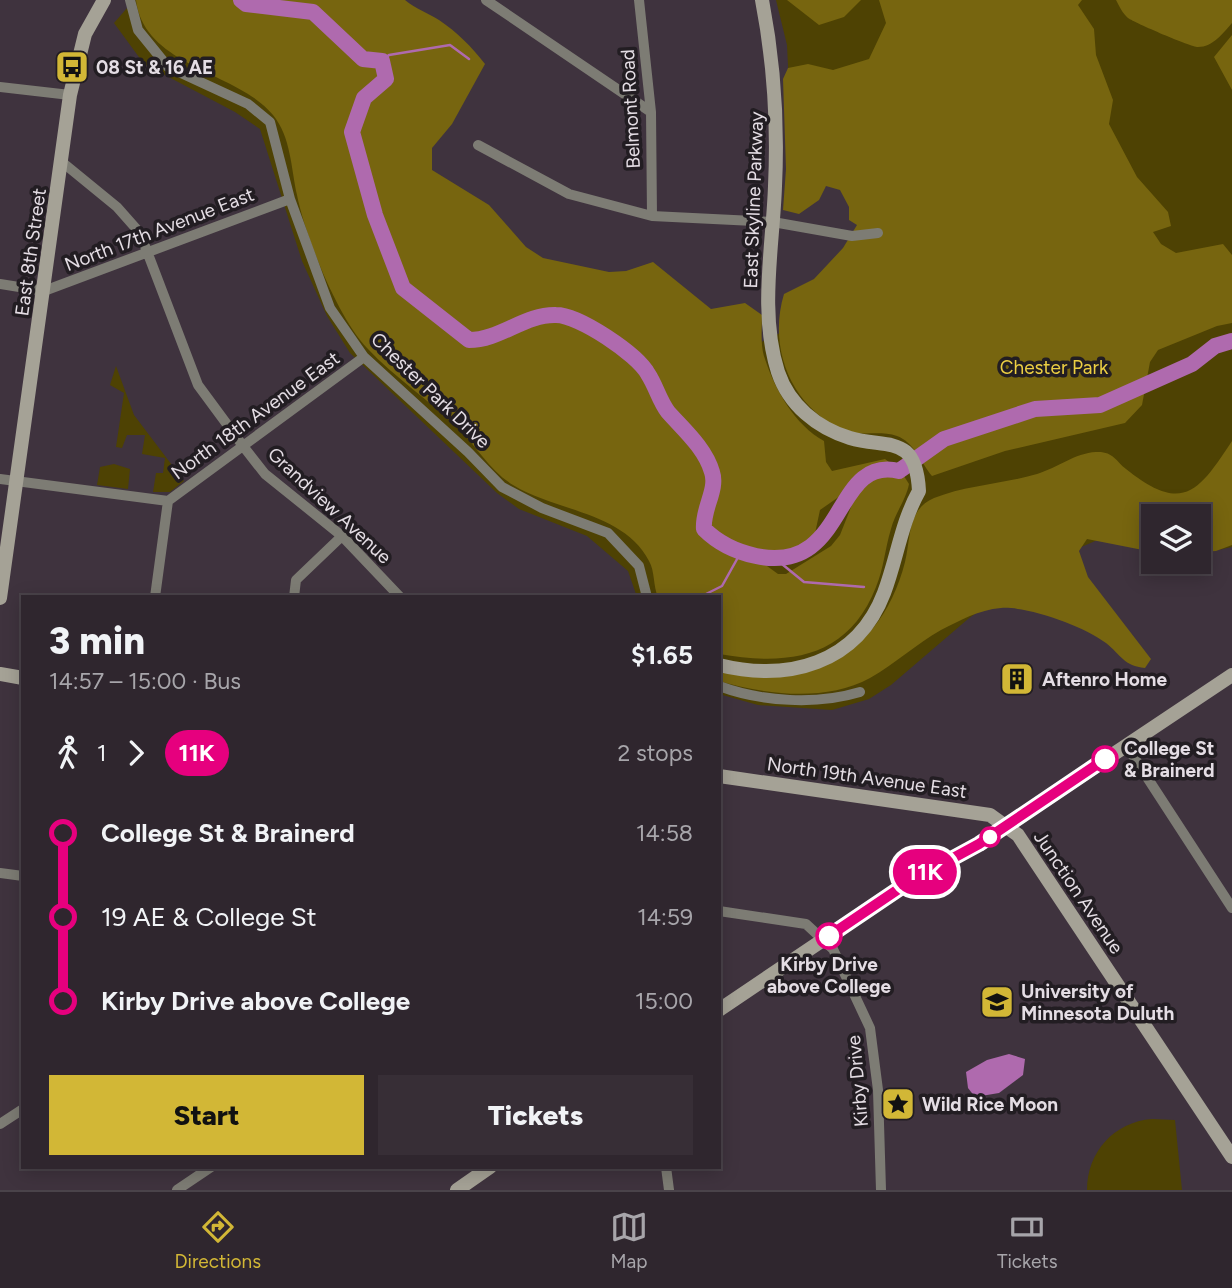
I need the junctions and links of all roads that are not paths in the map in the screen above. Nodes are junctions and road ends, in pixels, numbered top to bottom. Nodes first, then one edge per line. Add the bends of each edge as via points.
1 (104, 0) edge
2 (130, 0) edge
3 (486, 0) edge
4 (639, 0) edge
5 (762, 0) edge
6 (0, 87) edge
7 (71, 95) junction
8 (651, 112) junction
9 (478, 145) dead end
10 (62, 162) junction
11 (290, 199) junction
12 (652, 216) junction
13 (773, 222) junction
14 (878, 233) dead end
15 (147, 252) junction
16 (0, 284) edge
17 (44, 291) junction
18 (364, 357) junction
19 (243, 446) junction
20 (0, 479) edge
21 (16, 482) junction
22 (168, 501) junction
23 (342, 536) junction
24 (155, 595) edge
25 (294, 595) edge
26 (398, 595) edge
27 (646, 595) edge
28 (0, 598) edge
29 (721, 665) edge
30 (0, 674) edge
31 (1232, 676) edge
32 (21, 678) edge
33 (721, 686) edge
34 (860, 692) dead end
35 (1126, 746) junction
36 (721, 775) edge
37 (1006, 825) junction
38 (0, 873) edge
39 (21, 876) edge
40 (1232, 908) edge
41 (721, 911) edge
42 (825, 939) junction
43 (721, 1009) edge
44 (21, 1110) edge
45 (0, 1124) edge
46 (1232, 1157) edge
47 (208, 1169) edge
48 (487, 1169) edge
49 (666, 1169) edge
50 (177, 1190) edge
51 (457, 1190) edge
52 (670, 1190) edge
53 (881, 1190) edge

1 - 7 street, East 8th Street via 85,34
2 - 11 street, Chester Park Drive via 138,30 168,67 248,104 270,122
3 - 8 street
4 - 8 street, Belmont Road
5 - 13 street, East Skyline Parkway via 777,111
6 - 7 street
7 - 10 street, East 8th Street
8 - 12 street, Belmont Road
9 - 12 street via 569,194
10 - 15 street, Grandview Avenue via 131,220
10 - 17 street, East 8th Street
11 - 15 street, North 17th Avenue East
11 - 18 street, Chester Park Drive via 330,308
12 - 13 street
13 - 14 street via 852,236
13 - 29 street, East Skyline Parkway via 767,288 778,372 790,396 805,415 826,430 853,439 888,442 907,454 919,487 883,595 854,640 820,663 799,668 755,670
15 - 17 street, North 17th Avenue East
15 - 19 street, Grandview Avenue via 198,385
16 - 17 street, North 17th Avenue East
17 - 21 street, East 8th Street
18 - 19 street, North 18th Avenue East
18 - 27 street, Chester Park Drive via 502,487 607,533 639,566
19 - 22 street, North 18th Avenue East
19 - 23 street, Grandview Avenue via 265,474
20 - 21 street, North 18th Avenue East
21 - 22 street, North 18th Avenue East
21 - 28 street, East 8th Street
22 - 24 street
23 - 25 street via 296,580
23 - 26 street, Grandview Avenue
30 - 32 street
31 - 35 street
33 - 34 street via 794,699 833,700
35 - 37 street
35 - 40 street
36 - 37 street, North 19th Avenue East via 990,815
37 - 42 street
37 - 46 street, Junction Avenue via 1018,835
38 - 39 street
41 - 42 street via 806,924
42 - 43 street
42 - 53 street, Kirby Drive via 849,977 870,1028 878,1090
44 - 45 street
47 - 50 street
48 - 51 street
49 - 52 street

